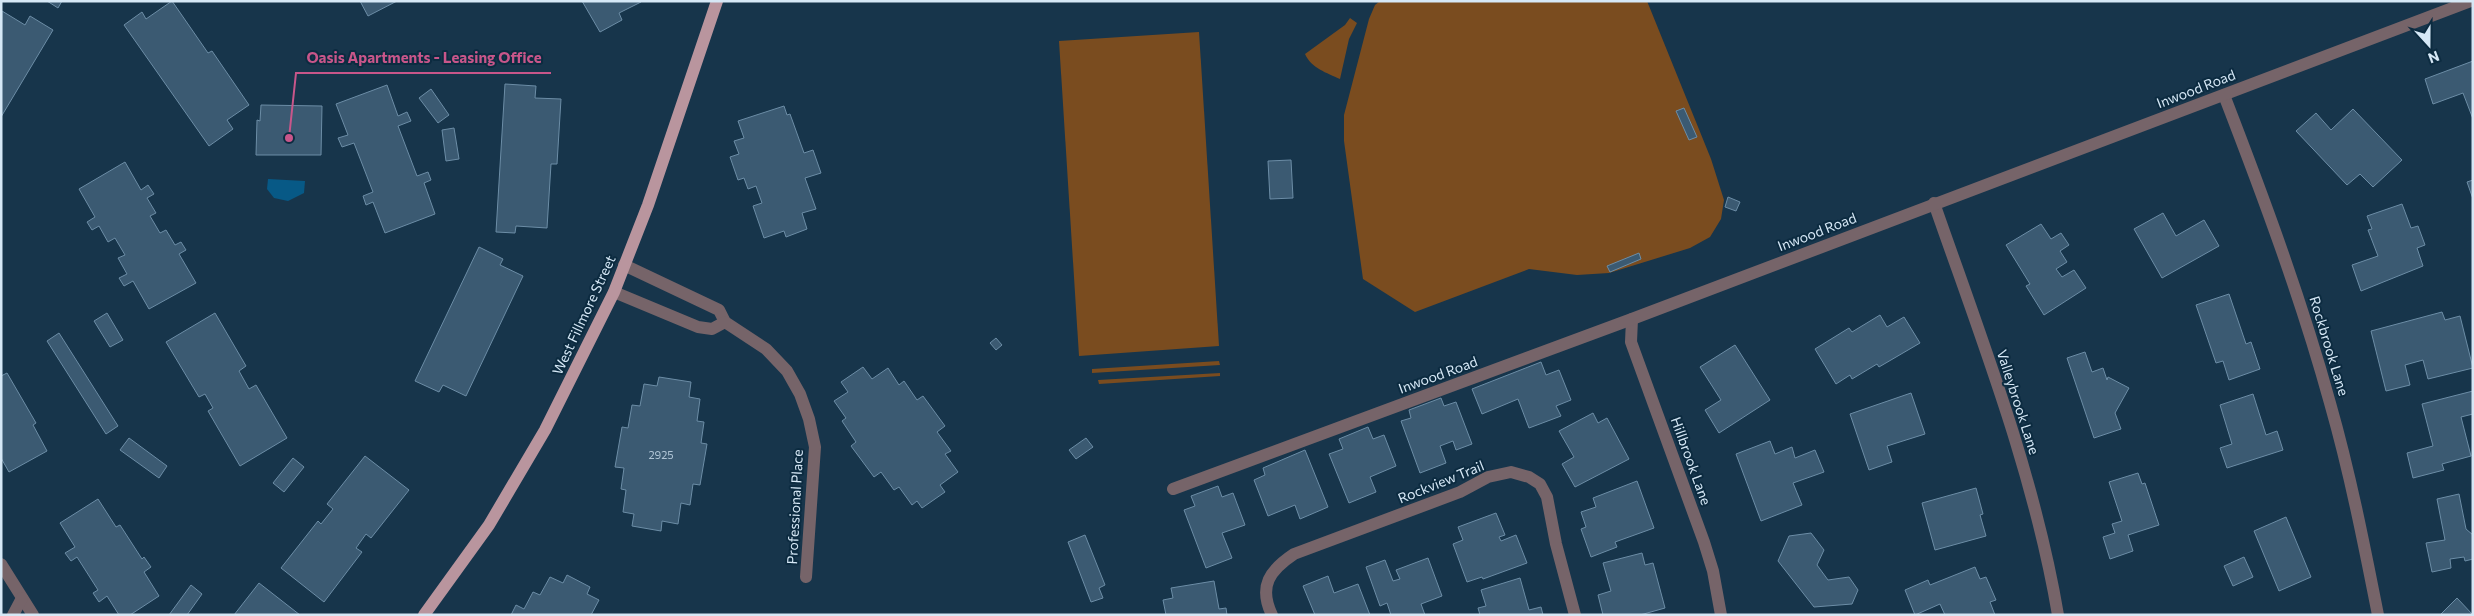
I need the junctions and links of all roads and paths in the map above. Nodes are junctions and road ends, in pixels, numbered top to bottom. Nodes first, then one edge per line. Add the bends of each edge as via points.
1 (717, 1) edge
2 (2471, 1) edge
3 (2224, 95) junction
4 (1934, 203) junction
5 (624, 265) junction
6 (614, 292) junction
7 (1632, 319) junction
8 (724, 322) junction
9 (1173, 489) dead end
10 (1, 564) edge
11 (806, 577) dead end
12 (22, 598) junction
13 (13, 615) edge
14 (33, 615) edge
15 (424, 615) edge
16 (1272, 615) edge
17 (1574, 615) edge
18 (1721, 615) edge
19 (2058, 615) edge
20 (2378, 615) edge

1 - 5 main road, West Fillmore Street via 669,146
2 - 3 street, Inwood Road
3 - 4 street, Inwood Road
3 - 20 street, Rockbrook Lane via 2265,200 2313,344 2350,480
4 - 7 street, Inwood Road
4 - 19 street, Valleybrook Lane via 2029,485
5 - 6 main road, West Fillmore Street
5 - 8 street, Professional Place via 718,310
6 - 8 street via 698,327 712,329
6 - 15 main road, West Fillmore Street via 545,430 488,525
7 - 9 street, Inwood Road
7 - 18 street, Hillbrook Lane via 1631,342 1704,542
8 - 11 street, Professional Place via 766,349 787,371 809,419 815,447
10 - 12 street
12 - 13 street
12 - 14 street
16 - 17 street, Rockview Trail via 1266,592 1269,578 1279,564 1294,554 1460,492 1488,477 1511,472 1540,484 1548,497

